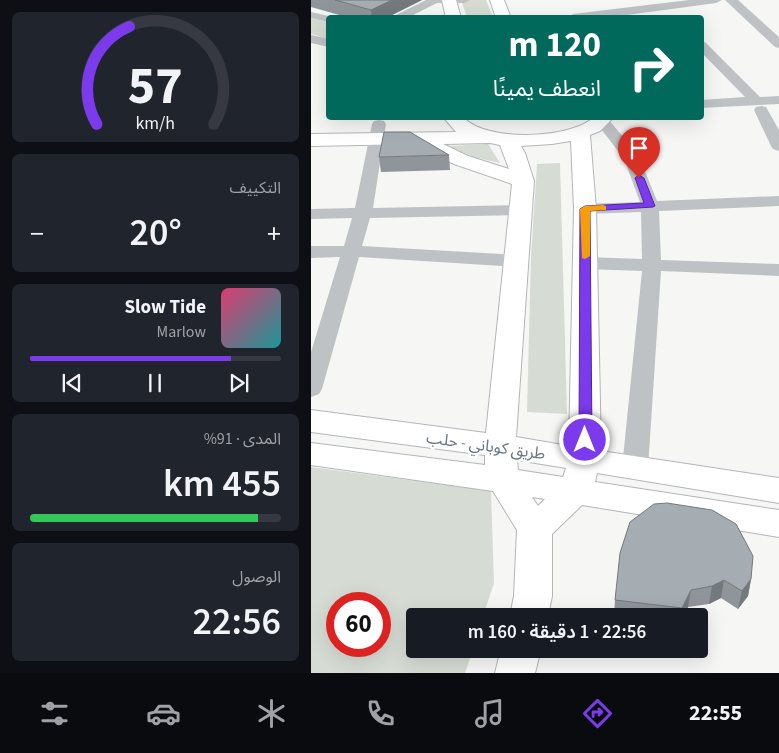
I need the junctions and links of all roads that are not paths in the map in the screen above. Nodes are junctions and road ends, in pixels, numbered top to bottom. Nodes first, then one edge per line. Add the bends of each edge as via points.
1 (447, 0) edge
2 (497, 0) edge
3 (716, 0) edge
4 (731, 0) edge
5 (661, 4) edge
6 (593, 13) edge
7 (311, 15) edge
8 (404, 15) edge
9 (453, 15) edge
10 (503, 15) edge
11 (671, 15) edge
12 (326, 18) edge
13 (311, 39) edge
14 (326, 43) edge
15 (779, 44) edge
16 (704, 48) edge
17 (779, 100) edge
18 (704, 104) edge
19 (759, 106) junction
20 (779, 109) edge
21 (704, 112) edge
22 (456, 120) edge
23 (601, 122) edge
24 (311, 128) edge
25 (411, 128) junction
26 (378, 131) junction
27 (498, 138) junction
28 (311, 140) edge
29 (779, 146) edge
30 (523, 180) junction
31 (779, 201) edge
32 (650, 206) junction
33 (585, 209) junction
34 (521, 210) junction
35 (363, 212) junction
36 (311, 214) edge
37 (351, 251) junction
38 (311, 252) edge
39 (517, 261) junction
40 (585, 263) junction
41 (652, 266) junction
42 (779, 270) edge
43 (311, 388) edge
44 (311, 421) edge
45 (500, 446) junction
46 (311, 454) edge
47 (585, 459) junction
48 (635, 468) junction
49 (503, 480) junction
50 (779, 491) edge
51 (576, 492) junction
52 (779, 524) edge
53 (535, 529) junction
54 (530, 608) edge
55 (519, 658) edge
56 (515, 673) edge

1 - 8 street
1 - 9 main road
2 - 10 main road
3 - 5 street
4 - 15 street
5 - 6 street
5 - 11 street
7 - 12 street
13 - 14 street
16 - 19 street
17 - 19 street
18 - 19 street
19 - 20 street
19 - 21 street
19 - 29 street
22 - 27 main road via 462,128
23 - 27 main road via 545,140
23 - 32 street via 629,156
23 - 33 main road
24 - 26 main road
25 - 26 main road
25 - 27 main road
25 - 30 main road via 461,160
26 - 28 main road
26 - 35 street
27 - 30 main road via 515,153
30 - 34 main road
31 - 32 street
32 - 33 street
32 - 41 street
33 - 40 main road
34 - 35 street
34 - 39 main road
35 - 36 street
35 - 37 street
37 - 38 street
37 - 39 street
37 - 43 street
39 - 45 main road
40 - 41 street
40 - 47 main road
41 - 42 street
41 - 48 street
44 - 45 main road, طريق كوباني - حلب
45 - 47 main road, طريق كوباني - حلب
45 - 49 main road
46 - 49 main road, طريق كوباني - حلب
47 - 48 main road, طريق كوباني - حلب
47 - 51 main road
48 - 50 main road, طريق كوباني - حلب
49 - 51 main road, طريق كوباني - حلب
49 - 53 main road
51 - 52 main road, طريق كوباني - حلب
51 - 53 main road
53 - 54 main road via 535,571
55 - 56 main road

